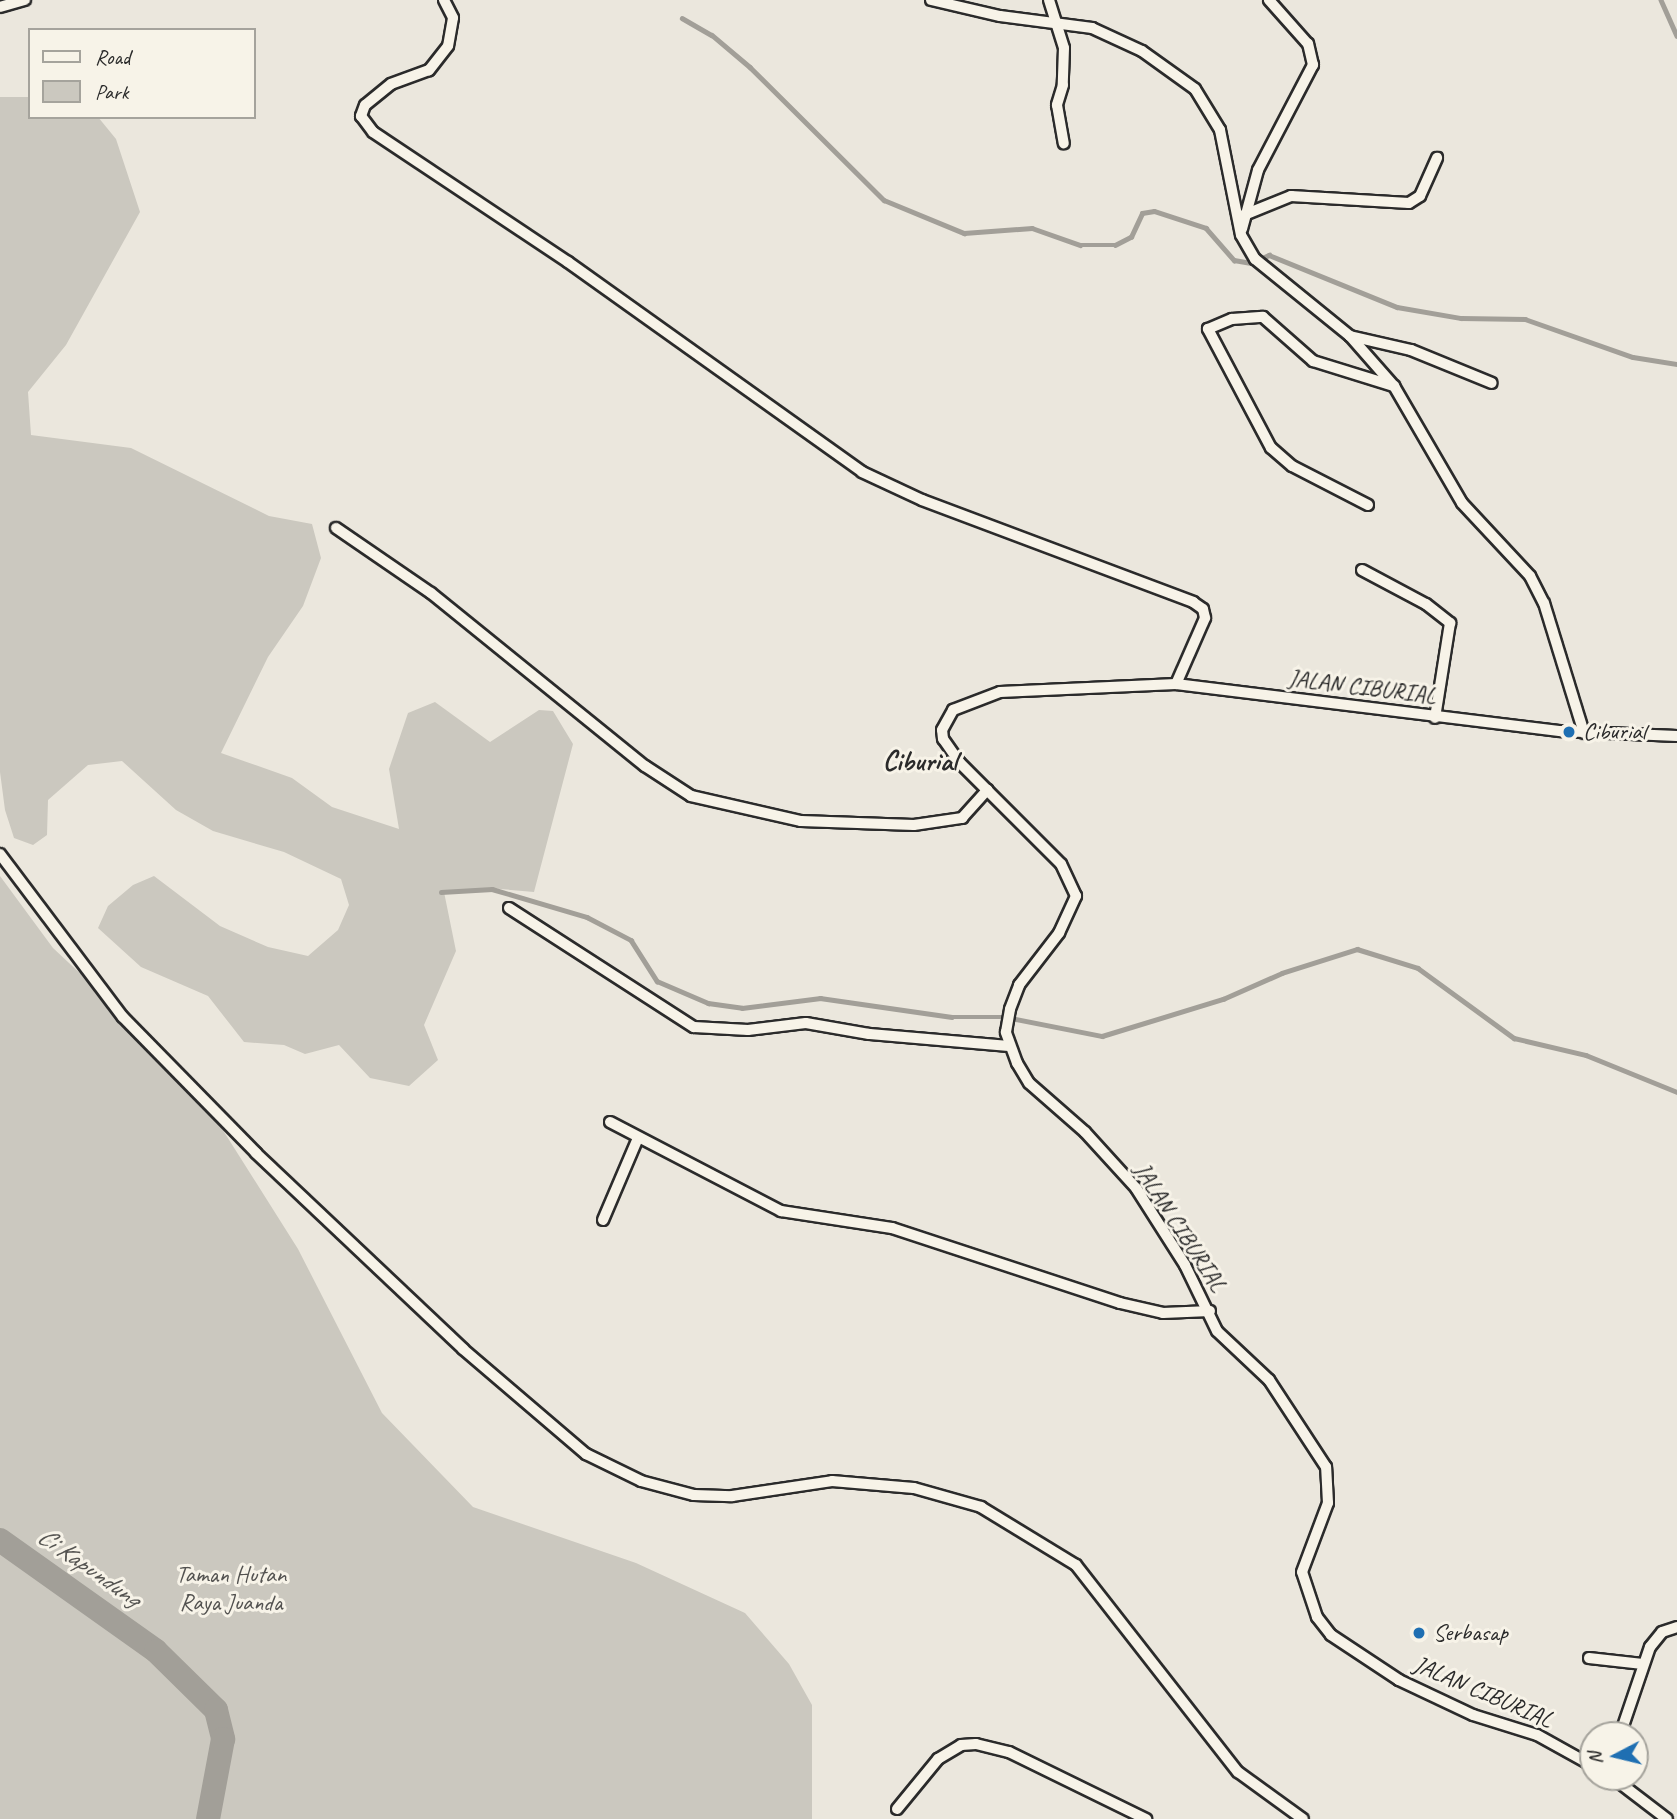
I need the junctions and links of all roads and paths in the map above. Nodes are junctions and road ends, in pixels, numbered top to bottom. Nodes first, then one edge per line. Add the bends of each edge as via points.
1 (25, 0) edge
2 (444, 0) edge
3 (931, 0) edge
4 (1049, 0) edge
5 (1269, 0) edge
6 (0, 7) edge
7 (1059, 22) junction
8 (1064, 144) dead end
9 (1437, 159) dead end
10 (1244, 215) junction
11 (1241, 235) junction
12 (1350, 336) junction
13 (1492, 383) dead end
14 (1394, 386) junction
15 (1368, 505) dead end
16 (336, 528) dead end
17 (1362, 570) dead end
18 (1176, 684) junction
19 (1435, 718) junction
20 (1584, 733) junction
21 (1677, 736) edge
22 (987, 790) junction
23 (0, 854) edge
24 (509, 908) dead end
25 (1009, 1046) junction
26 (610, 1122) dead end
27 (638, 1138) junction
28 (603, 1220) dead end
29 (1210, 1311) junction
30 (1677, 1627) edge
31 (1589, 1658) dead end
32 (1643, 1664) junction
33 (1625, 1721) edge
34 (1579, 1758) edge
35 (1630, 1791) edge
36 (897, 1809) dead end
37 (1146, 1819) edge
38 (1303, 1819) edge
39 (1667, 1819) edge

1 - 6 street
2 - 18 street via 453,19 448,46 429,70 391,85 365,105 361,116 373,132 568,262 862,472 922,500 1193,602 1203,609 1205,618
3 - 7 street via 1000,16
4 - 7 street
5 - 10 street via 1308,44 1313,65 1258,170
7 - 8 street via 1063,85 1057,105
7 - 11 street via 1092,28 1124,42 1176,72 1208,104 1225,147
9 - 10 street via 1420,196 1409,203 1290,196
10 - 11 street
11 - 12 street via 1269,273
12 - 13 street via 1410,350
12 - 14 street
14 - 15 street via 1313,361 1263,317 1232,319 1208,329 1271,448 1292,466
14 - 20 street via 1462,503 1530,576 1544,603
16 - 22 street via 431,593 655,774 691,796 801,821 915,825 962,818
17 - 19 street via 1426,604 1450,623
18 - 19 street, JALAN CIBURIAL
18 - 22 street, JALAN CIBURIAL via 1027,688 1000,692 953,710 943,725 943,739
19 - 20 street, JALAN CIBURIAL
20 - 21 street, JALAN CIBURIAL
22 - 25 street, JALAN CIBURIAL via 1061,864 1076,896 1059,933 1019,985 1010,1009
23 - 38 street via 123,1017 256,1153 463,1349 586,1454 641,1481 694,1494 732,1496 832,1481 914,1488 981,1507 1076,1564 1238,1772
24 - 25 street via 694,1027 748,1030 806,1023 869,1034
25 - 29 street, JALAN CIBURIAL via 1029,1083 1085,1132 1136,1188
26 - 27 street
27 - 28 street
27 - 29 street via 781,1212 892,1228 1163,1313
29 - 34 street, JALAN CIBURIAL via 1217,1331 1287,1404 1326,1467 1328,1503 1302,1572 1309,1598 1331,1635 1371,1665 1436,1700 1537,1735
30 - 32 street via 1657,1636
31 - 32 street
32 - 33 street
35 - 39 street
36 - 37 street via 938,1759 961,1745 976,1744 1009,1752

